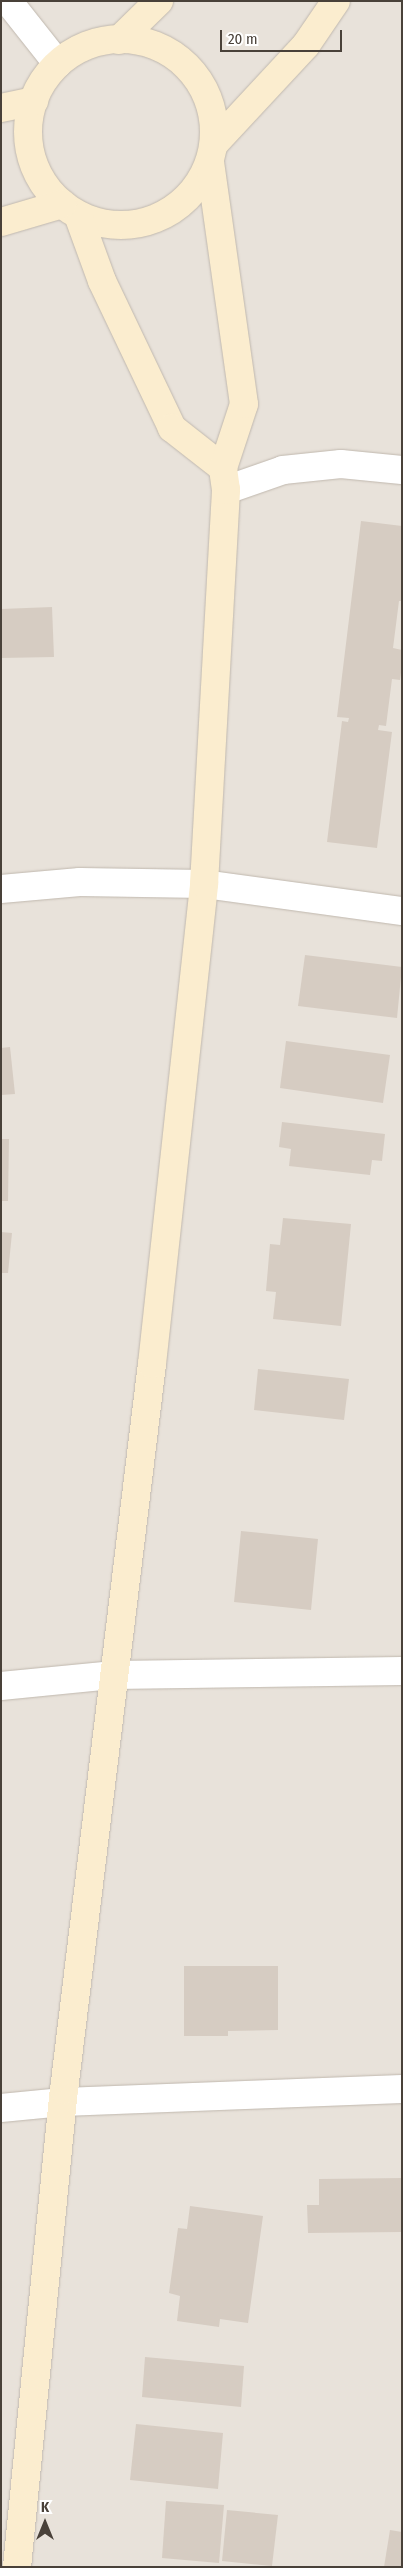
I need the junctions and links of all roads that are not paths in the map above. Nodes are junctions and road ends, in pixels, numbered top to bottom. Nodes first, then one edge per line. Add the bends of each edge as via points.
1 (8, 1) edge
2 (159, 1) edge
3 (336, 1) edge
4 (119, 40) junction
5 (58, 64) junction
6 (34, 102) junction
7 (1, 108) edge
8 (212, 153) junction
9 (70, 209) junction
10 (1, 222) edge
11 (402, 470) edge
12 (225, 479) junction
13 (204, 884) junction
14 (1, 889) edge
15 (402, 911) edge
16 (402, 1671) edge
17 (114, 1675) junction
18 (1, 1686) edge
19 (402, 2089) edge
20 (63, 2102) junction
21 (1, 2108) edge
22 (18, 2567) edge

1 - 5 street
2 - 4 street
3 - 8 street via 306,45
4 - 5 street via 96,42
4 - 8 street via 163,49 198,79 214,121
5 - 6 street via 43,82
6 - 7 street
6 - 9 street via 29,146 35,167 42,180
8 - 9 street via 200,182 185,200 146,222 122,226 99,223
8 - 12 street via 244,404
9 - 10 street
9 - 12 street via 172,428
11 - 12 street via 341,464
12 - 13 street
13 - 14 street via 80,882
13 - 15 street
13 - 17 street via 152,1364
16 - 17 street
17 - 18 street
17 - 20 street
19 - 20 street
20 - 21 street
20 - 22 street

